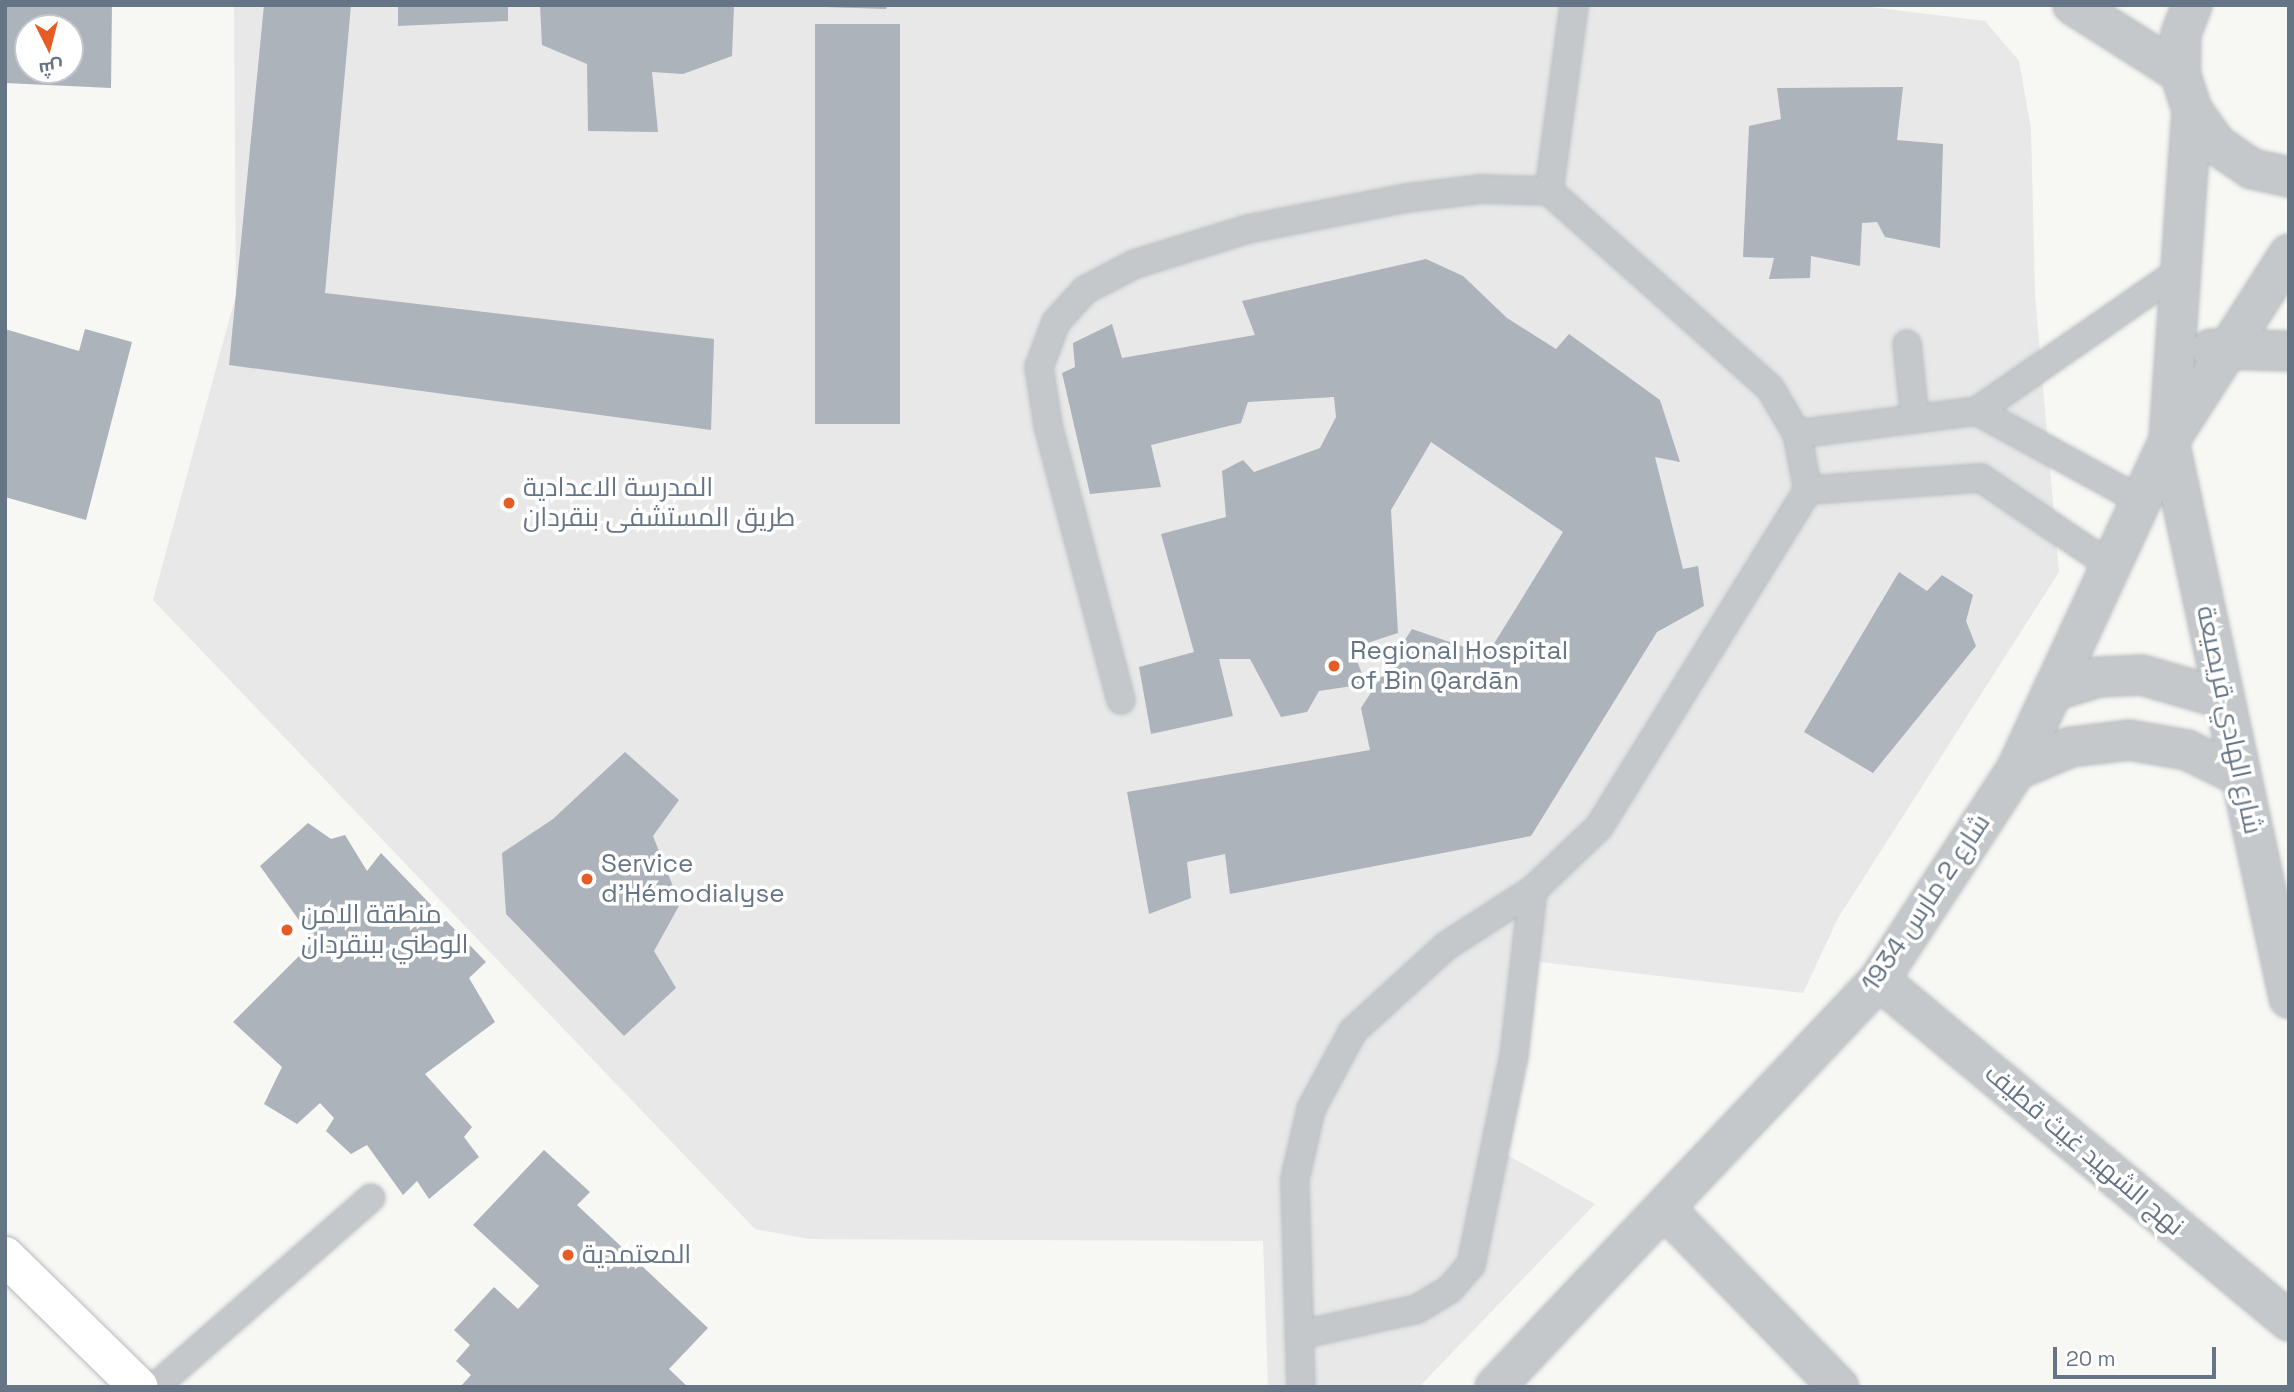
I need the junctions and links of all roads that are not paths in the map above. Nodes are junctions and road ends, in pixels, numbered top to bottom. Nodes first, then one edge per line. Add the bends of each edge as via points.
1 (1574, 5) edge
2 (2073, 5) edge
3 (2192, 5) edge
4 (2180, 73) junction
5 (2192, 110) junction
6 (2289, 177) edge
7 (1549, 191) junction
8 (2289, 254) edge
9 (2181, 270) junction
10 (1907, 344) dead end
11 (2178, 346) junction
12 (2232, 351) junction
13 (2289, 351) edge
14 (1977, 411) junction
15 (1915, 419) junction
16 (1797, 434) junction
17 (2169, 441) junction
18 (1808, 490) junction
19 (2143, 502) junction
20 (2114, 568) junction
21 (2056, 690) junction
22 (2224, 699) junction
23 (1121, 700) dead end
24 (2016, 770) junction
25 (2240, 776) junction
26 (1533, 890) junction
27 (1879, 980) junction
28 (2289, 998) edge
29 (371, 1198) dead end
30 (1665, 1209) junction
31 (5, 1256) edge
32 (2289, 1321) edge
33 (1300, 1335) junction
34 (139, 1387) edge
35 (155, 1387) edge
36 (1301, 1387) edge
37 (1495, 1387) edge
38 (1839, 1387) edge

1 - 7 lane
2 - 4 street
3 - 4 street via 2181,34
4 - 5 street
5 - 6 street via 2225,151 2252,169
5 - 9 street
7 - 16 lane via 1770,387
7 - 23 lane via 1419,197 1248,229 1135,264 1085,290 1056,322 1039,367 1048,425
8 - 12 street
9 - 11 street
9 - 14 lane
10 - 15 lane
11 - 12 street
11 - 17 street
12 - 13 street
12 - 17 street
14 - 15 lane
14 - 19 lane
15 - 16 lane
16 - 18 lane
17 - 19 street, شارع 2 مارس 1934
17 - 22 street, شارع الهادي قريصيعة
18 - 20 lane via 1981,478
18 - 26 lane via 1599,827
19 - 20 street, شارع 2 مارس 1934
20 - 21 street, شارع 2 مارس 1934
21 - 22 street via 2141,675
21 - 24 street, شارع 2 مارس 1934
22 - 25 street, شارع الهادي قريصيعة
24 - 25 street via 2071,747 2129,740 2188,750
24 - 27 street, شارع 2 مارس 1934
25 - 28 street, شارع الهادي قريصيعة
26 - 33 lane via 1446,946 1353,1031 1311,1109 1295,1179
26 - 33 lane via 1514,1056 1471,1265 1449,1290 1417,1309
27 - 30 street, شارع 2 مارس 1934
27 - 32 street, نهج الشهيد غيث قطيف
29 - 35 lane
30 - 37 street, شارع 2 مارس 1934
30 - 38 street
31 - 34 main road
33 - 36 lane

